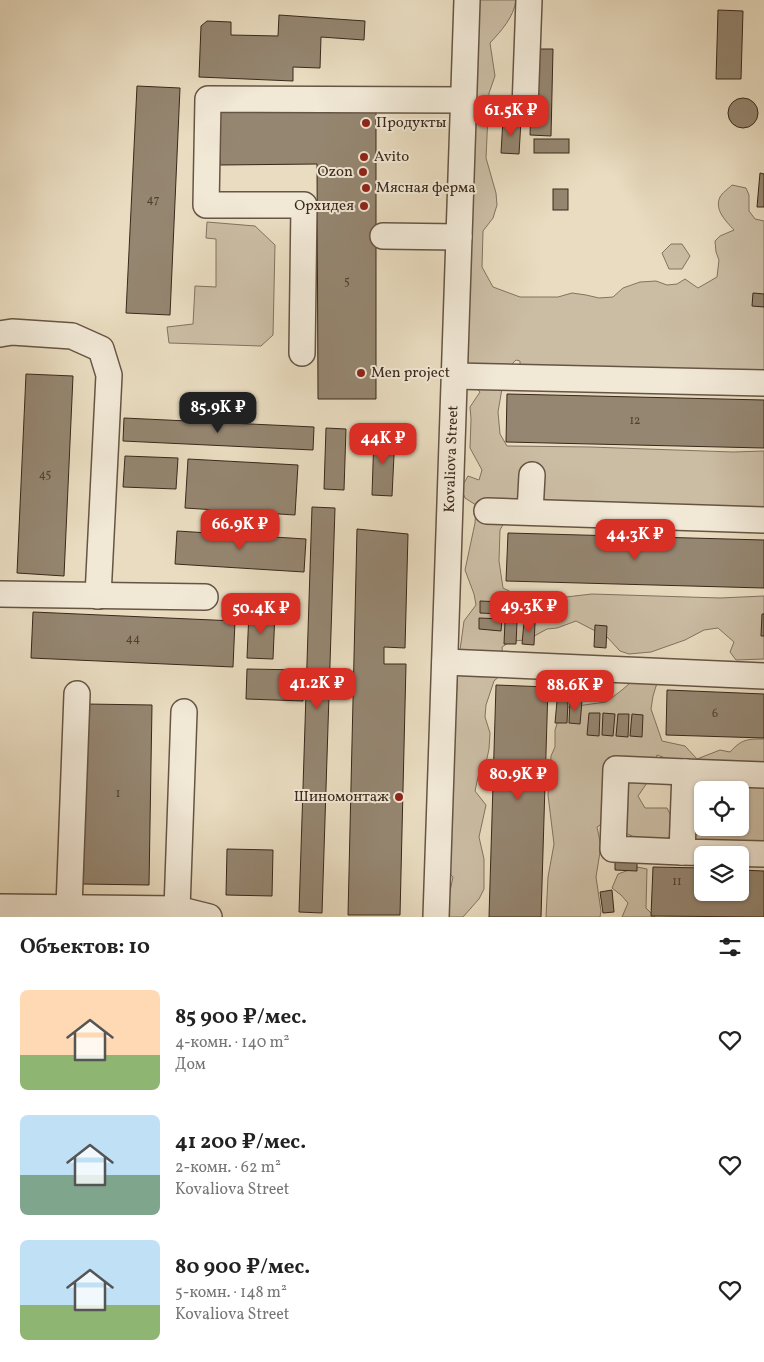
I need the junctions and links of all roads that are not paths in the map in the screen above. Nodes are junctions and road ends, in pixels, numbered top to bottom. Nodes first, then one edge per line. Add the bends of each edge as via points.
1 (467, 0) edge
2 (529, 0) edge
3 (463, 100) junction
4 (525, 108) dead end
5 (383, 236) dead end
6 (459, 237) junction
7 (0, 334) edge
8 (302, 353) dead end
9 (454, 376) junction
10 (764, 383) edge
11 (532, 475) dead end
12 (487, 510) dead end
13 (530, 512) junction
14 (764, 520) edge
15 (0, 594) edge
16 (98, 596) junction
17 (205, 597) dead end
18 (445, 662) junction
19 (764, 676) edge
20 (77, 694) dead end
21 (184, 712) dead end
22 (685, 772) junction
23 (764, 775) edge
24 (682, 852) junction
25 (764, 854) edge
26 (0, 907) edge
27 (69, 907) junction
28 (177, 908) junction
29 (209, 917) edge
30 (436, 917) edge

1 - 3 street, Kovaliova Street
2 - 4 street
3 - 6 street, Kovaliova Street
3 - 8 street via 208,99 206,204 304,205
5 - 6 street
6 - 9 street, Kovaliova Street
7 - 16 street via 72,336 100,350 109,375
9 - 10 street
9 - 18 street, Kovaliova Street
11 - 13 street
12 - 13 street
13 - 14 street
15 - 16 street
16 - 17 street
18 - 19 street
18 - 30 street, Kovaliova Street
20 - 27 street
21 - 28 street
22 - 23 street
22 - 24 street
22 - 24 street via 616,769 615,778 613,849
24 - 25 street
26 - 27 street
27 - 28 street
28 - 29 street

